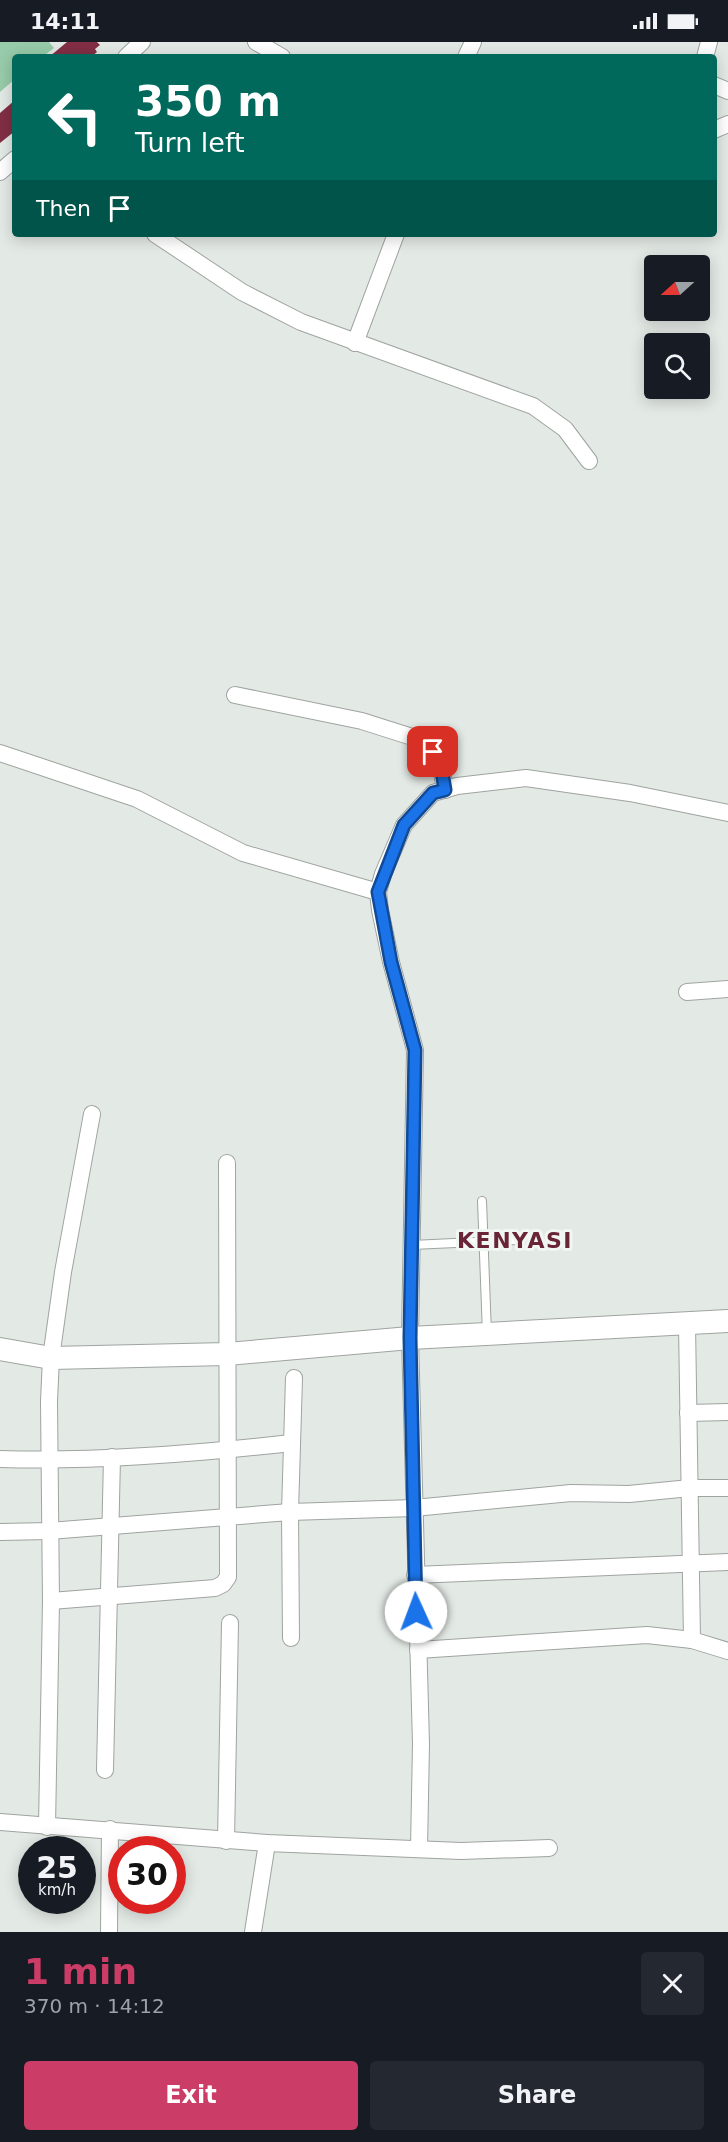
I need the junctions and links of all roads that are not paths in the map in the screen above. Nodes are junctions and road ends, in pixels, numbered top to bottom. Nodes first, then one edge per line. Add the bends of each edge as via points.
1 (142, 42) edge
2 (256, 42) edge
3 (129, 54) edge
4 (277, 54) edge
5 (12, 162) edge
6 (0, 172) edge
7 (160, 237) edge
8 (395, 237) edge
9 (355, 343) junction
10 (589, 461) dead end
11 (235, 695) dead end
12 (0, 753) edge
13 (445, 790) junction
14 (728, 813) edge
15 (378, 892) junction
16 (728, 989) edge
17 (687, 992) dead end
18 (92, 1114) dead end
19 (227, 1163) dead end
20 (482, 1201) dead end
21 (518, 1240) dead end
22 (483, 1242) junction
23 (412, 1245) junction
24 (728, 1321) edge
25 (687, 1324) junction
26 (487, 1334) junction
27 (410, 1338) junction
28 (0, 1349) edge
29 (226, 1354) junction
30 (51, 1358) junction
31 (294, 1378) dead end
32 (728, 1412) edge
33 (688, 1413) junction
34 (291, 1443) junction
35 (229, 1450) junction
36 (112, 1457) junction
37 (0, 1459) edge
38 (51, 1461) junction
39 (690, 1488) junction
40 (728, 1488) edge
41 (414, 1508) junction
42 (290, 1512) junction
43 (229, 1516) junction
44 (111, 1526) junction
45 (49, 1531) junction
46 (0, 1532) edge
47 (728, 1562) edge
48 (691, 1563) junction
49 (415, 1575) junction
50 (111, 1596) junction
51 (51, 1601) junction
52 (230, 1623) dead end
53 (291, 1638) dead end
54 (692, 1640) junction
55 (418, 1650) junction
56 (728, 1651) edge
57 (105, 1770) dead end
58 (0, 1822) edge
59 (47, 1827) junction
60 (110, 1829) junction
61 (226, 1841) junction
62 (267, 1843) junction
63 (549, 1848) dead end
64 (419, 1849) junction
65 (109, 1932) edge
66 (253, 1932) edge

1 - 3 street
2 - 4 street
5 - 6 street
7 - 9 street via 242,292 301,322
8 - 9 street
9 - 10 street via 533,406 564,429
11 - 13 street via 362,722 425,741 441,766
12 - 15 street via 137,800 243,853
13 - 14 street via 526,778
13 - 15 street via 433,793 404,825
15 - 23 street via 391,962 415,1050
16 - 17 street
18 - 30 street
19 - 29 street
20 - 22 lane
21 - 22 lane
22 - 23 lane
22 - 26 lane
23 - 27 street
24 - 25 street
25 - 26 street
25 - 33 street
26 - 27 street
27 - 29 street
27 - 41 street
28 - 30 street
29 - 30 street
29 - 35 street
30 - 38 street
31 - 34 street
32 - 33 street
33 - 39 street
34 - 35 street
34 - 42 street
35 - 36 street
35 - 43 street
36 - 38 street
36 - 44 street
37 - 38 street
38 - 45 street
39 - 40 street
39 - 41 street via 629,1494 571,1493
39 - 48 street
41 - 42 street
41 - 49 street
42 - 43 street
42 - 53 street
43 - 44 street
43 - 50 street via 228,1577 223,1584 215,1588
44 - 45 street
44 - 50 street
45 - 46 street
45 - 51 street
47 - 48 street
48 - 49 street
48 - 54 street
49 - 55 street
50 - 51 street
50 - 57 street
51 - 59 street
52 - 61 street
54 - 55 street via 646,1635
54 - 56 street
55 - 64 street
58 - 59 street
59 - 60 street
60 - 61 street
60 - 65 street
61 - 62 street
62 - 64 street
62 - 66 street
63 - 64 street

